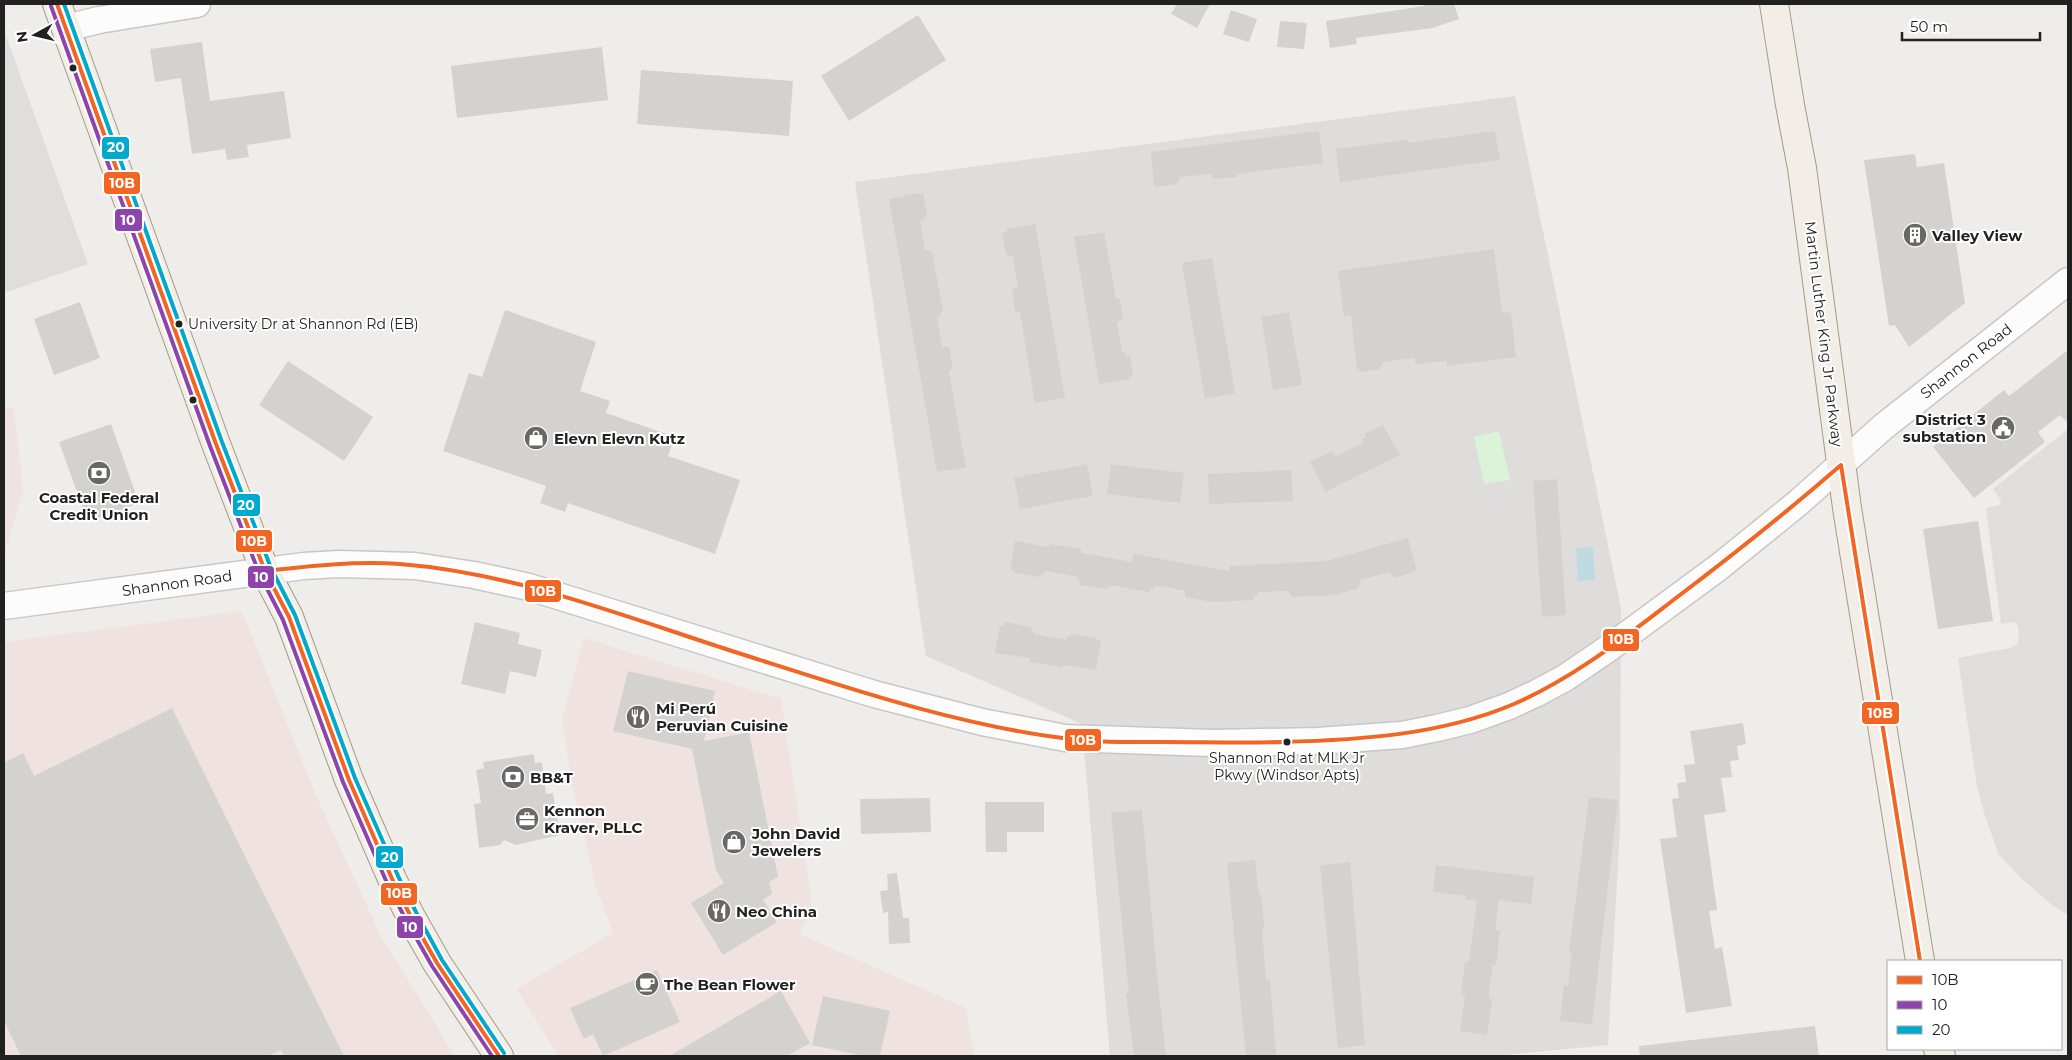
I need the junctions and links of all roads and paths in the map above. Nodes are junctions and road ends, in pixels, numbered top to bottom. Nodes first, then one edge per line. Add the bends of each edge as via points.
1 (197, 4) edge
2 (1774, 4) edge
3 (62, 16) edge
4 (2068, 281) edge
5 (1841, 465) junction
6 (265, 571) junction
7 (4, 606) edge
8 (1920, 960) edge
9 (499, 1056) edge

1 - 3 street via 98,20
2 - 5 main road, Martin Luther King Jr Parkway via 1802,168
3 - 6 main road
4 - 5 street, Shannon Road via 1903,410
5 - 6 street, Shannon Road via 1719,567 1565,678 1509,706 1470,720 1402,735 1357,739 1212,743 1065,738 982,722 874,694 548,593 474,575 415,566 372,564
5 - 8 main road, Martin Luther King Jr Parkway
6 - 7 street, Shannon Road
6 - 9 main road via 289,617 349,780 393,882 437,963

